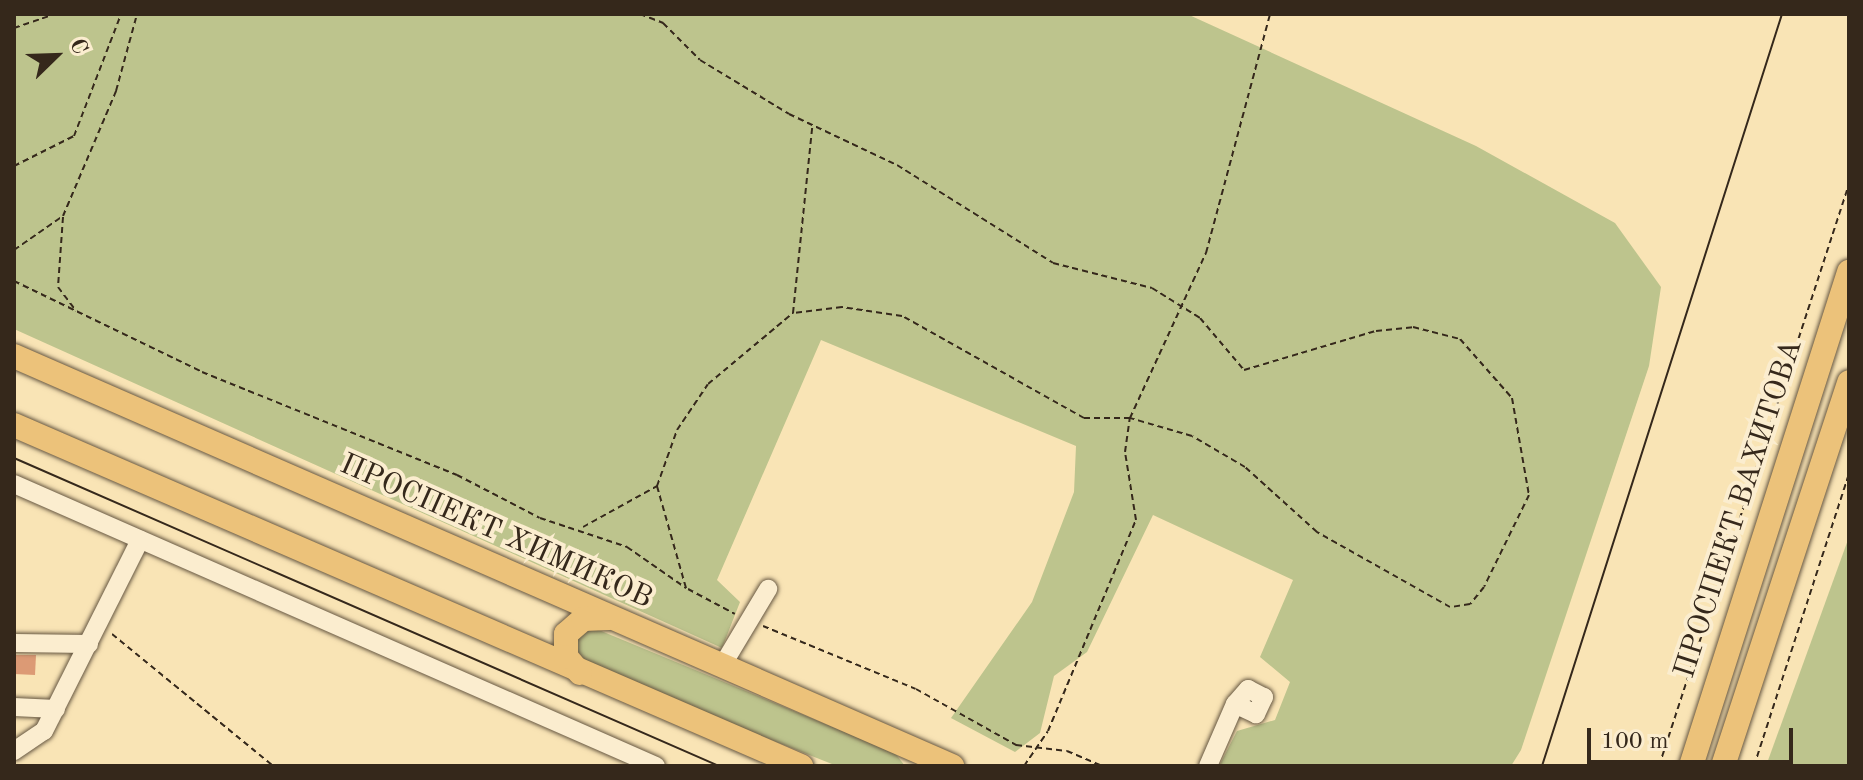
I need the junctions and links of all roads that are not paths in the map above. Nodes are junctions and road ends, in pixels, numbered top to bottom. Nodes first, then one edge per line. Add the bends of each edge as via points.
1 (1849, 272) edge
2 (14, 356) edge
3 (1849, 382) edge
4 (14, 425) edge
5 (14, 484) edge
6 (140, 540) junction
7 (768, 589) dead end
8 (611, 618) junction
9 (14, 643) edge
10 (89, 644) junction
11 (722, 666) junction
12 (580, 673) junction
13 (1235, 704) dead end
14 (14, 707) edge
15 (56, 709) junction
16 (888, 738) junction
17 (14, 751) edge
18 (759, 757) edge
19 (656, 766) edge
20 (801, 766) edge
21 (912, 766) edge
22 (952, 766) edge
23 (1208, 766) edge
24 (1691, 766) edge
25 (1723, 766) edge

1 - 24 main road, ПРОСПЕКТ ВАХИТОВА
2 - 8 main road, ПРОСПЕКТ ХИМИКОВ
3 - 25 main road
4 - 12 main road
5 - 6 street
6 - 10 street
6 - 19 street
7 - 11 street
8 - 11 main road, ПРОСПЕКТ ХИМИКОВ
8 - 12 main road via 583,619 566,634 566,657
9 - 10 street
10 - 15 street
11 - 16 main road, ПРОСПЕКТ ХИМИКОВ
12 - 18 main road
13 - 23 street
14 - 15 street
15 - 17 street via 44,731
16 - 21 main road
16 - 22 main road, ПРОСПЕКТ ХИМИКОВ
18 - 20 main road

